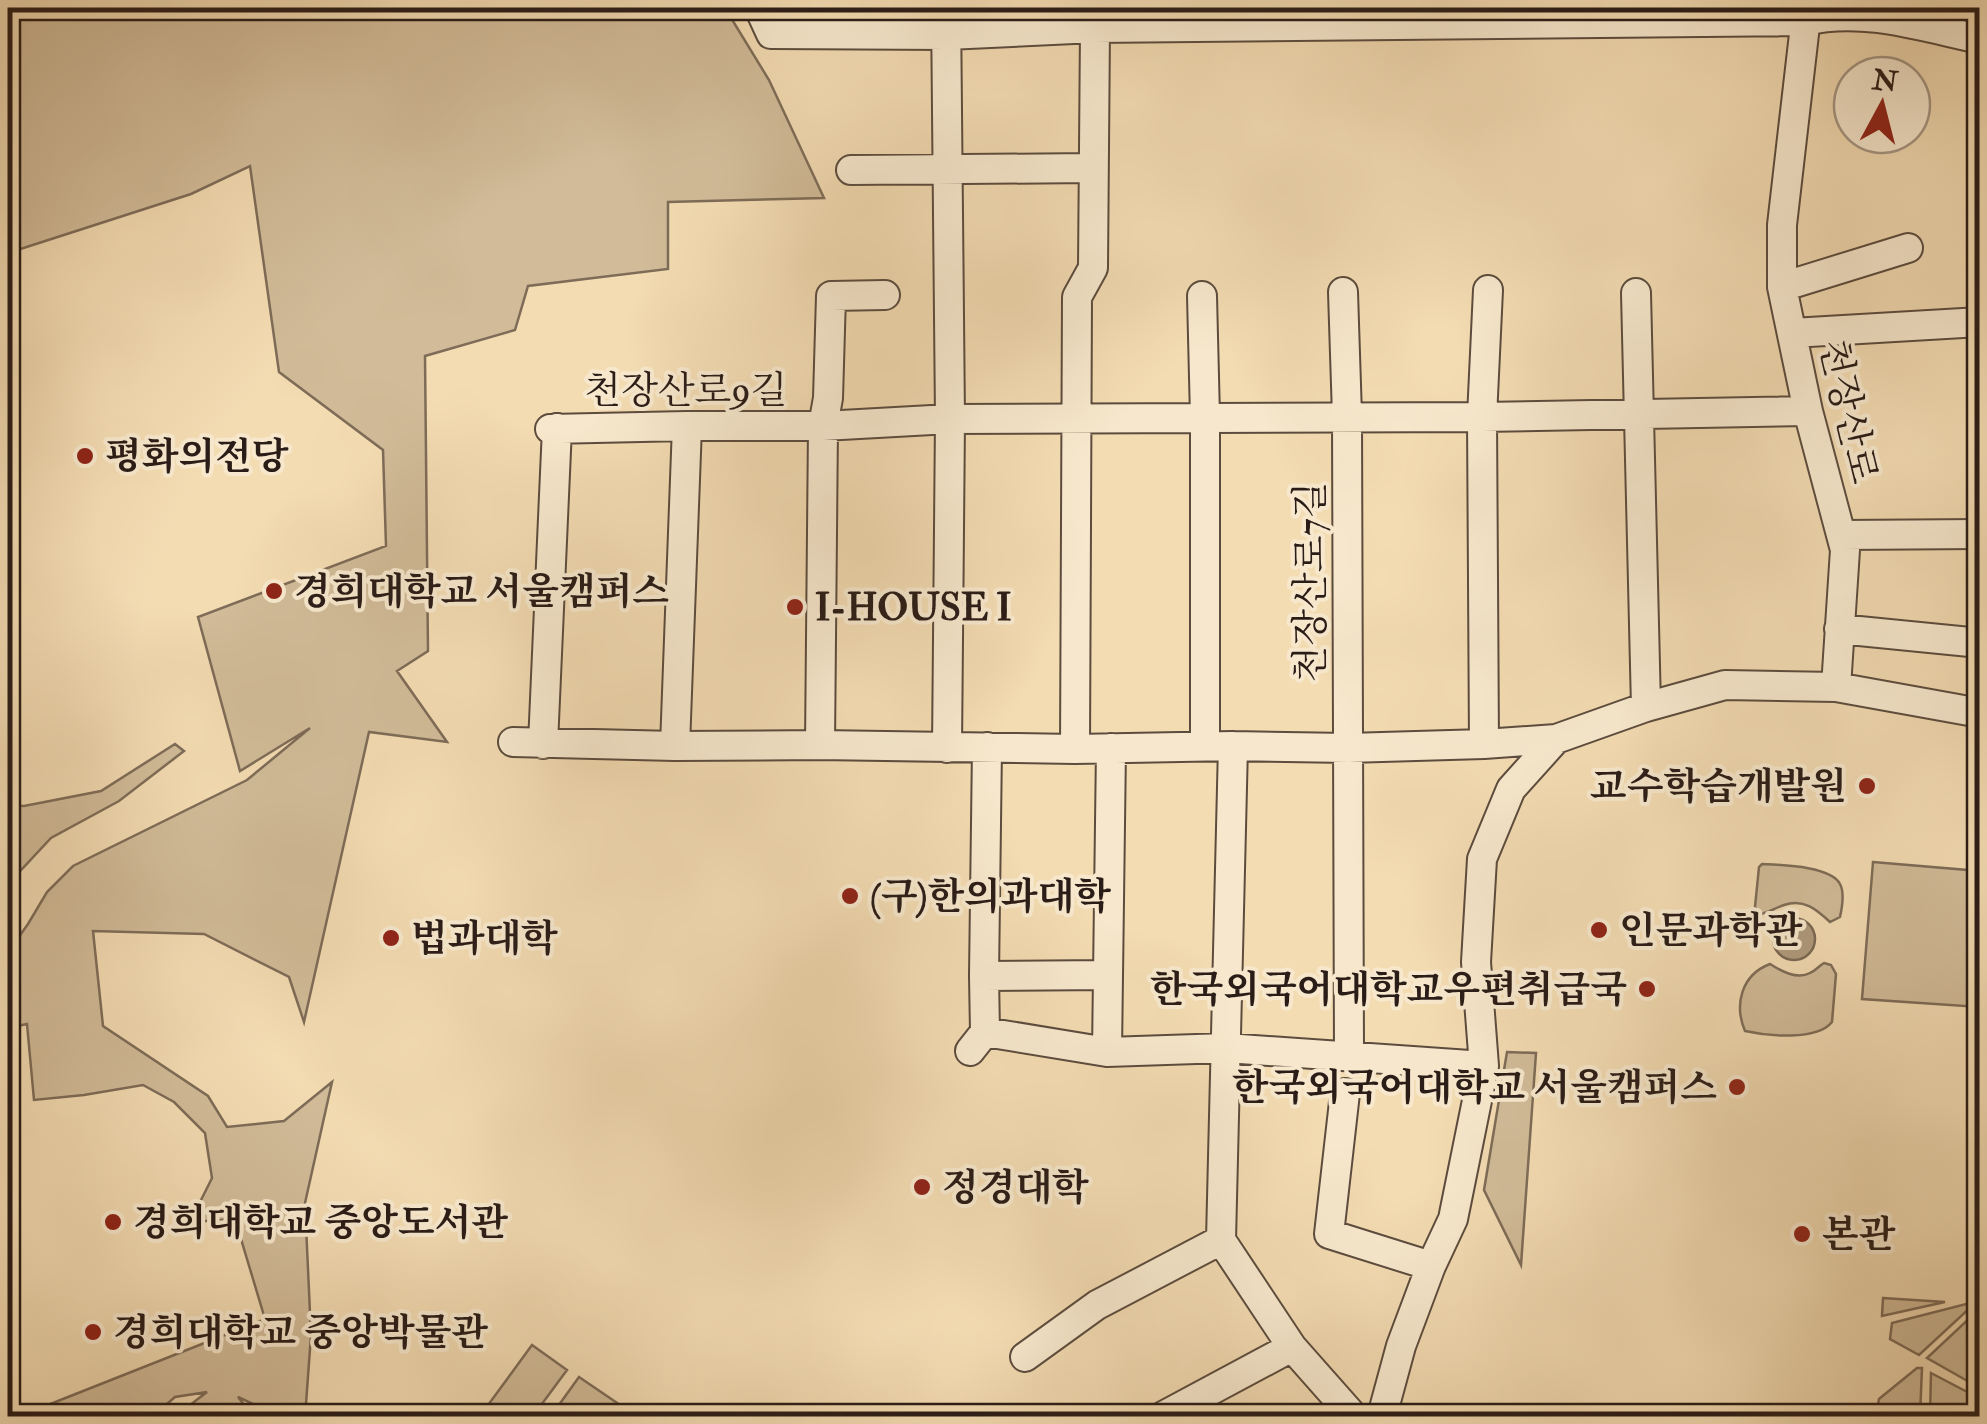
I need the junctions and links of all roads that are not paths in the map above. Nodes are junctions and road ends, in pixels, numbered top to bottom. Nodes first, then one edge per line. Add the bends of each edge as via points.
1 (759, 8) edge
2 (1806, 14) edge
3 (1140, 18) edge
4 (946, 21) edge
5 (1095, 28) junction
6 (1980, 39) edge
7 (1092, 168) junction
8 (852, 170) dead end
9 (948, 170) junction
10 (1908, 248) dead end
11 (1782, 287) junction
12 (1488, 290) dead end
13 (1343, 292) dead end
14 (1636, 293) dead end
15 (885, 295) dead end
16 (1202, 296) dead end
17 (1980, 322) edge
18 (1792, 332) junction
19 (1808, 411) junction
20 (1639, 413) junction
21 (1347, 416) junction
22 (1205, 417) junction
23 (1482, 417) junction
24 (950, 419) junction
25 (1078, 420) junction
26 (686, 426) junction
27 (823, 426) junction
28 (1980, 534) edge
29 (1841, 535) junction
30 (1839, 629) junction
31 (1980, 643) edge
32 (1836, 686) junction
33 (1978, 705) edge
34 (1646, 707) junction
35 (1556, 739) junction
36 (512, 742) dead end
37 (543, 744) junction
38 (1484, 744) junction
39 (820, 745) junction
40 (675, 746) junction
41 (1219, 746) junction
42 (987, 747) junction
43 (947, 748) junction
44 (1111, 748) junction
45 (1348, 748) junction
46 (1075, 749) junction
47 (1107, 975) junction
48 (984, 976) junction
49 (1226, 1048) junction
50 (1107, 1052) junction
51 (1349, 1057) junction
52 (1484, 1066) junction
53 (1345, 1093) dead end
54 (1221, 1240) junction
55 (1431, 1266) junction
56 (1292, 1347) junction
57 (1025, 1357) dead end
58 (1164, 1416) edge
59 (1352, 1416) edge
60 (1382, 1416) edge

1 - 4 street via 771,34
2 - 3 street
2 - 6 street via 1873,16
2 - 11 street, 천장산로 via 1782,225
3 - 5 street
4 - 5 street
4 - 9 street
5 - 7 street
7 - 9 street
7 - 25 street via 1093,268 1078,298
8 - 9 street
9 - 24 street
10 - 11 street
11 - 18 street, 천장산로
12 - 23 street
13 - 21 street
14 - 20 street
15 - 27 street, 천장산로9길 via 831,296
16 - 22 street
17 - 18 street
18 - 19 street, 천장산로
19 - 20 street, 천장산로9길
19 - 29 street, 천장산로
20 - 23 street, 천장산로9길
20 - 34 street
21 - 22 street, 천장산로9길
21 - 23 street, 천장산로9길
21 - 45 street, 천장산로7길
22 - 25 street, 천장산로9길
22 - 41 street
23 - 38 street
24 - 25 street, 천장산로9길
24 - 27 street, 천장산로9길
24 - 43 street
25 - 46 street
26 - 27 street, 천장산로9길
26 - 37 street, 천장산로9길 via 554,429
26 - 40 street
27 - 39 street
28 - 29 street
29 - 30 street, 천장산로
30 - 31 street
30 - 32 street, 천장산로
32 - 33 street
32 - 34 street via 1724,684
34 - 35 street
35 - 38 street
35 - 52 street via 1511,789 1482,859 1476,962
36 - 37 street
37 - 40 street
38 - 45 street
39 - 40 street
39 - 43 street
41 - 44 street
41 - 45 street
41 - 49 street
42 - 43 street
42 - 46 street
42 - 48 street
44 - 46 street
44 - 47 street
45 - 51 street, 천장산로7길
47 - 48 street
47 - 50 street
48 - 50 street via 978,1042
49 - 50 street
49 - 51 street
49 - 54 street
51 - 52 street
52 - 55 street via 1453,1219
53 - 55 street via 1328,1234
54 - 56 street
54 - 57 street via 1096,1305
55 - 60 street
56 - 58 street
56 - 59 street

